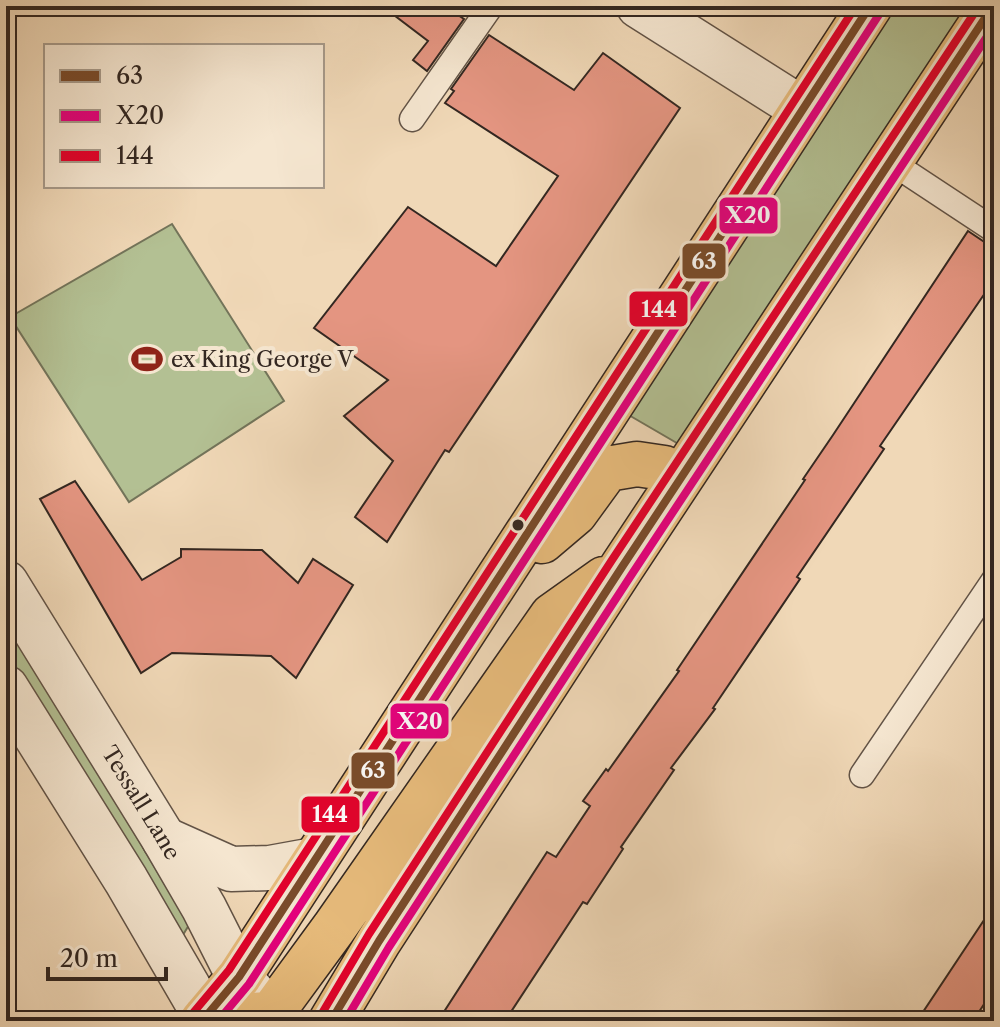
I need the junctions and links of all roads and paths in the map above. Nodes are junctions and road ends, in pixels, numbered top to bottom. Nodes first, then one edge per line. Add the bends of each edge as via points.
1 (491, 6) edge
2 (639, 6) edge
3 (870, 6) edge
4 (993, 6) edge
5 (802, 109) junction
6 (412, 119) dead end
7 (891, 162) junction
8 (994, 230) edge
9 (678, 482) junction
10 (622, 567) junction
11 (994, 580) edge
12 (495, 581) junction
13 (6, 583) edge
14 (6, 688) edge
15 (862, 775) dead end
16 (164, 839) junction
17 (314, 860) junction
18 (239, 977) junction
19 (274, 1018) edge
20 (205, 1020) edge
21 (331, 1021) edge

1 - 6 lane
2 - 5 street
3 - 5 highway
4 - 7 highway
5 - 12 highway
7 - 8 lane
7 - 9 highway
9 - 10 highway
9 - 12 highway via 664,468 637,464 607,469 575,513
10 - 19 highway via 552,616
10 - 21 highway
11 - 15 lane
12 - 17 highway
13 - 16 street, Tessall Lane
14 - 20 street via 126,880
16 - 17 street via 231,869
16 - 18 street, Tessall Lane
17 - 18 highway
18 - 19 street, Tessall Lane
18 - 20 highway
19 - 20 highway

